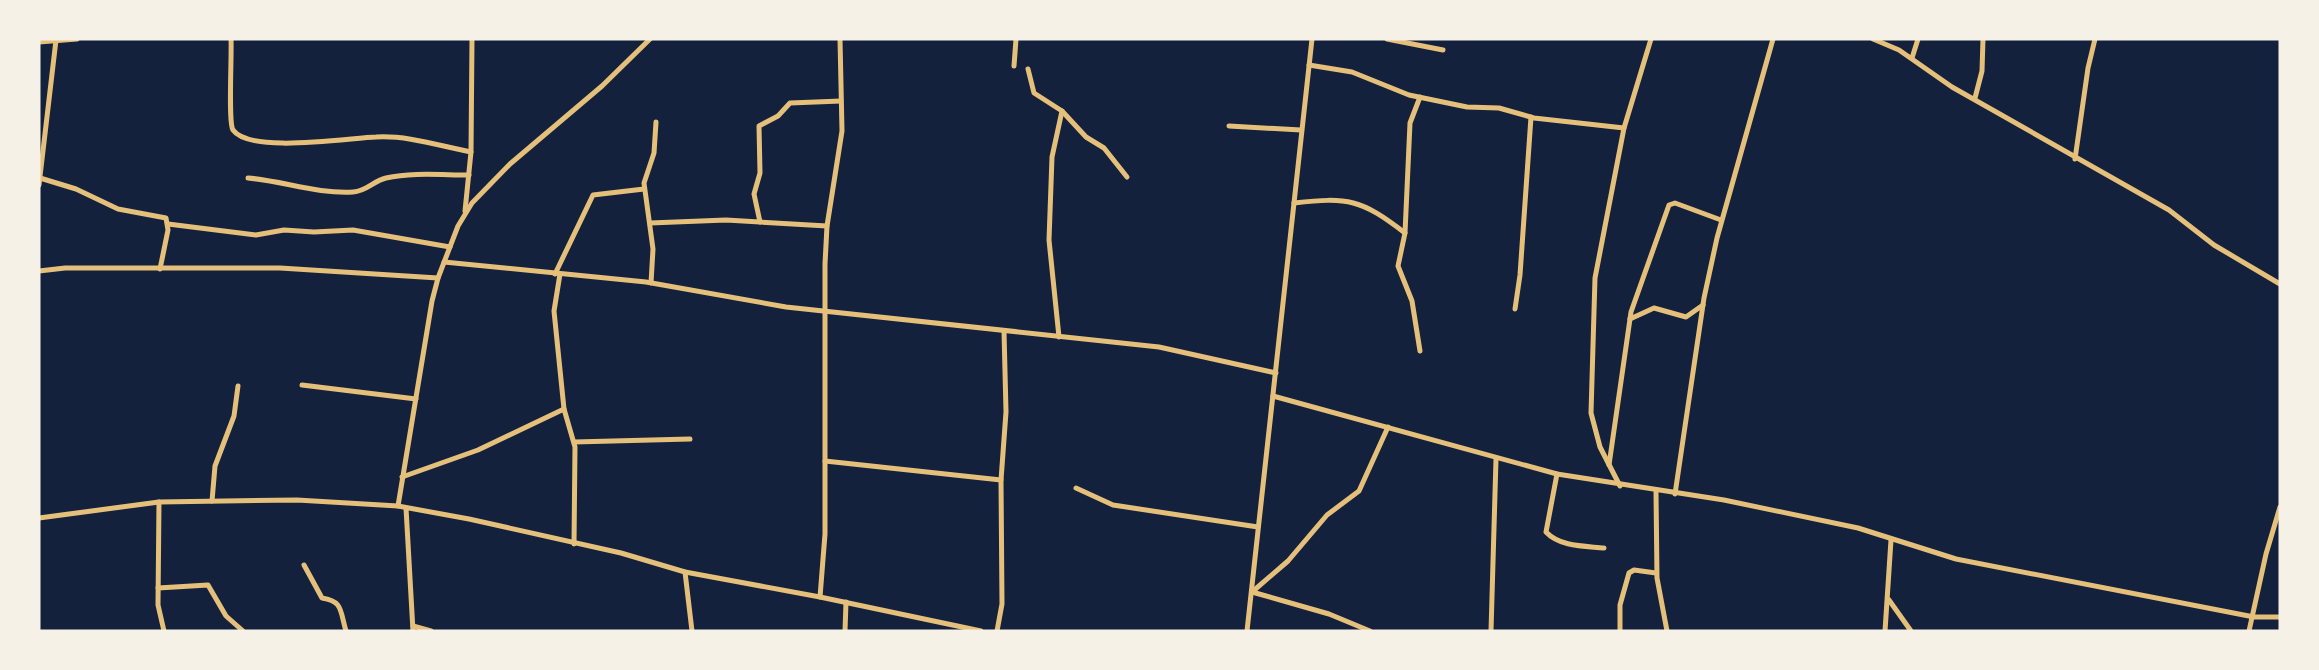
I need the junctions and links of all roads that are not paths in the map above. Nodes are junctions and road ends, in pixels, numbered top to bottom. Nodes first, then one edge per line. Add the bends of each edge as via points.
1 (77, 39) edge
2 (231, 39) edge
3 (472, 39) edge
4 (650, 39) edge
5 (840, 39) edge
6 (1016, 39) edge
7 (1312, 39) edge
8 (1388, 39) edge
9 (1650, 39) edge
10 (1773, 39) edge
11 (1873, 39) edge
12 (1918, 39) edge
13 (1983, 39) edge
14 (2095, 39) edge
15 (56, 40) edge
16 (39, 42) edge
17 (1443, 50) dead end
18 (1912, 58) junction
19 (1309, 64) junction
20 (1014, 66) dead end
21 (1028, 69) dead end
22 (1420, 97) junction
23 (1975, 98) junction
24 (841, 101) junction
25 (1062, 111) junction
26 (1531, 117) junction
27 (656, 122) dead end
28 (1229, 126) dead end
29 (1624, 128) junction
30 (1301, 130) junction
31 (471, 152) junction
32 (2075, 159) junction
33 (469, 175) junction
34 (1127, 177) dead end
35 (40, 178) edge
36 (248, 178) dead end
37 (39, 185) edge
38 (644, 189) junction
39 (1294, 203) junction
40 (465, 215) junction
41 (1721, 220) junction
42 (760, 222) junction
43 (650, 223) junction
44 (168, 224) junction
45 (827, 226) junction
46 (1406, 233) junction
47 (450, 247) junction
48 (444, 262) junction
49 (160, 269) junction
50 (39, 271) edge
51 (558, 274) junction
52 (438, 278) junction
53 (651, 283) junction
54 (2280, 284) edge
55 (1703, 305) junction
56 (1515, 309) dead end
57 (825, 310) junction
58 (1630, 319) junction
59 (1004, 331) junction
60 (1059, 337) junction
61 (1420, 351) dead end
62 (1276, 373) junction
63 (238, 386) dead end
64 (302, 386) dead end
65 (1273, 396) junction
66 (416, 399) junction
67 (564, 409) junction
68 (1388, 428) junction
69 (690, 439) dead end
70 (574, 442) junction
71 (1496, 459) junction
72 (825, 461) junction
73 (1608, 466) junction
74 (1557, 474) junction
75 (402, 477) junction
76 (1001, 480) junction
77 (1620, 486) junction
78 (1076, 488) dead end
79 (1656, 492) junction
80 (1675, 494) junction
81 (212, 501) junction
82 (159, 502) junction
83 (398, 506) junction
84 (2280, 507) edge
85 (406, 508) junction
86 (39, 518) edge
87 (1258, 527) junction
88 (1891, 540) junction
89 (574, 544) junction
90 (1604, 548) dead end
91 (304, 565) dead end
92 (685, 572) junction
93 (1656, 573) junction
94 (158, 588) junction
95 (1252, 591) junction
96 (820, 597) junction
97 (1888, 599) junction
98 (846, 602) junction
99 (2254, 617) junction
100 (2280, 617) edge
101 (413, 628) edge
102 (164, 631) edge
103 (243, 631) edge
104 (346, 631) edge
105 (431, 631) edge
106 (692, 631) edge
107 (845, 631) edge
108 (981, 631) edge
109 (997, 631) edge
110 (1247, 631) edge
111 (1370, 631) edge
112 (1491, 631) edge
113 (1620, 631) edge
114 (1667, 631) edge
115 (1885, 631) edge
116 (1911, 631) edge
117 (2250, 631) edge

1 - 15 street
2 - 31 street via 230,124 240,136 314,142 384,136
3 - 31 street
4 - 40 street via 602,86 510,164
5 - 24 street
6 - 20 street
7 - 19 street
8 - 17 street
9 - 29 street
10 - 41 street
11 - 18 street
12 - 18 street
13 - 23 street via 1982,71
14 - 32 street
15 - 16 street
15 - 35 street
18 - 23 street via 1952,87
19 - 22 street via 1352,72
19 - 30 street
21 - 25 street via 1034,93
22 - 26 street via 1467,107 1499,108
22 - 46 street via 1410,123
23 - 32 street
24 - 42 street via 789,103 778,116 759,126 760,173 753,194
24 - 45 street via 842,131
25 - 34 street via 1083,134 1104,148
25 - 60 street via 1050,189 1050,263
26 - 29 street
26 - 56 street
27 - 38 street via 654,153
28 - 30 street
29 - 73 street via 1595,278 1591,412
30 - 39 street
31 - 33 street
32 - 54 street via 2169,210 2214,245
33 - 36 street via 387,178 363,191 349,192 326,192
33 - 40 street
35 - 37 street
35 - 44 street via 76,189 118,209 166,219
38 - 43 street
38 - 51 street via 593,195
39 - 46 street via 1331,199 1360,204
39 - 62 street
40 - 47 street
41 - 55 street
41 - 58 street via 1669,204
42 - 43 street
42 - 45 street
43 - 53 street
44 - 47 street via 256,235 284,230 353,230
44 - 49 street
45 - 57 street
46 - 61 street via 1398,271 1412,301
47 - 48 street
48 - 51 street
48 - 52 street
49 - 50 street
49 - 52 street via 336,270
51 - 53 street
51 - 67 street via 554,311
52 - 66 street
53 - 57 street via 741,301
55 - 58 street via 1686,317 1654,308
55 - 80 street
57 - 59 street
57 - 72 street
58 - 73 street
59 - 60 street
59 - 76 street via 1006,412
60 - 62 street via 1182,350
62 - 65 street
63 - 81 street via 234,416 215,466
64 - 66 street
65 - 68 street
65 - 87 street
66 - 75 street
67 - 70 street
67 - 75 street via 478,450
68 - 71 street
68 - 95 street via 1359,491 1327,514 1288,561
69 - 70 street
70 - 89 street
71 - 74 street
71 - 112 street
72 - 76 street
72 - 96 street
73 - 77 street
74 - 77 street
74 - 90 street via 1546,532 1571,545
75 - 83 street
76 - 109 street via 1002,604
77 - 79 street
78 - 87 street via 1113,505
79 - 80 street
79 - 93 street
80 - 88 street via 1724,500 1858,528
81 - 82 street
81 - 83 street via 297,500
82 - 86 street
82 - 94 street
83 - 85 street
84 - 99 street via 2259,580
85 - 89 street
85 - 101 street
87 - 95 street
88 - 97 street
88 - 99 street via 1956,559
89 - 92 street
91 - 104 street via 322,598 337,602
92 - 96 street
92 - 106 street
93 - 113 street via 1629,573 1620,605
93 - 114 street
94 - 102 street
94 - 103 street via 208,585 226,616
95 - 110 street
95 - 111 street
96 - 98 street
97 - 115 street
97 - 116 street
98 - 107 street
98 - 108 street
99 - 100 street
99 - 117 street
101 - 105 street

